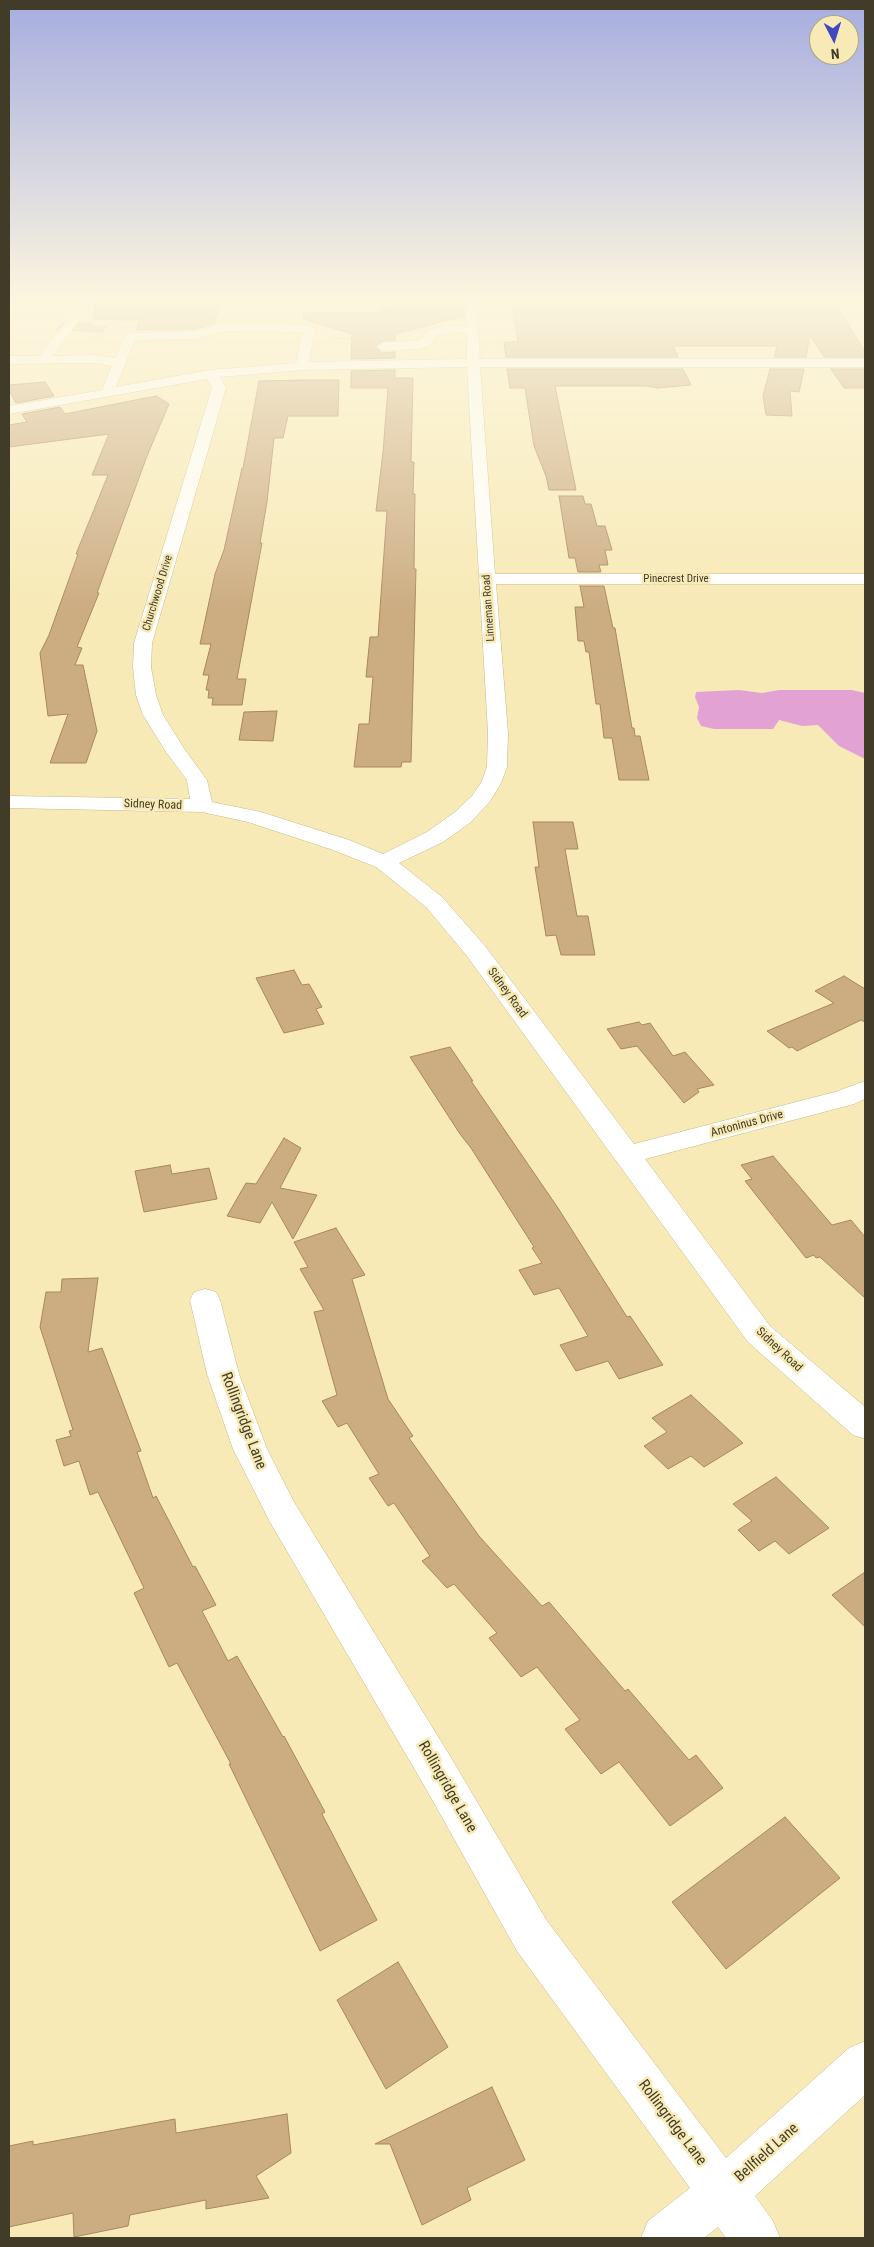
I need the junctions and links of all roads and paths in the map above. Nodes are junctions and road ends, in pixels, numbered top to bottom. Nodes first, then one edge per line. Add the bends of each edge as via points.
1 (53, 402) edge
2 (214, 402) edge
3 (475, 402) edge
4 (9, 410) edge
5 (487, 579) junction
6 (865, 579) edge
7 (9, 802) edge
8 (202, 806) junction
9 (384, 862) junction
10 (865, 1089) edge
11 (627, 1155) junction
12 (205, 1300) dead end
13 (865, 1426) edge
14 (865, 2064) edge
15 (723, 2193) junction
16 (665, 2238) edge
17 (756, 2238) edge

1 - 4 street
2 - 8 street, Churchwood Drive via 143,643 142,667 153,715 197,780
3 - 5 street, Linneman Road
5 - 6 street, Pinecrest Drive
5 - 9 street, Linneman Road via 498,733 492,784 463,817 435,837
7 - 8 street, Sidney Road
8 - 9 street, Sidney Road via 253,817
9 - 11 street, Sidney Road via 434,902 476,951
10 - 11 street, Antoninus Drive via 844,1098
11 - 13 street, Sidney Road via 759,1334
12 - 15 street, Rollingridge Lane via 223,1374 250,1449 282,1512 532,1936
14 - 15 street, Bellfield Lane
15 - 16 street, Bellfield Lane
15 - 17 street, Rollingridge Lane

